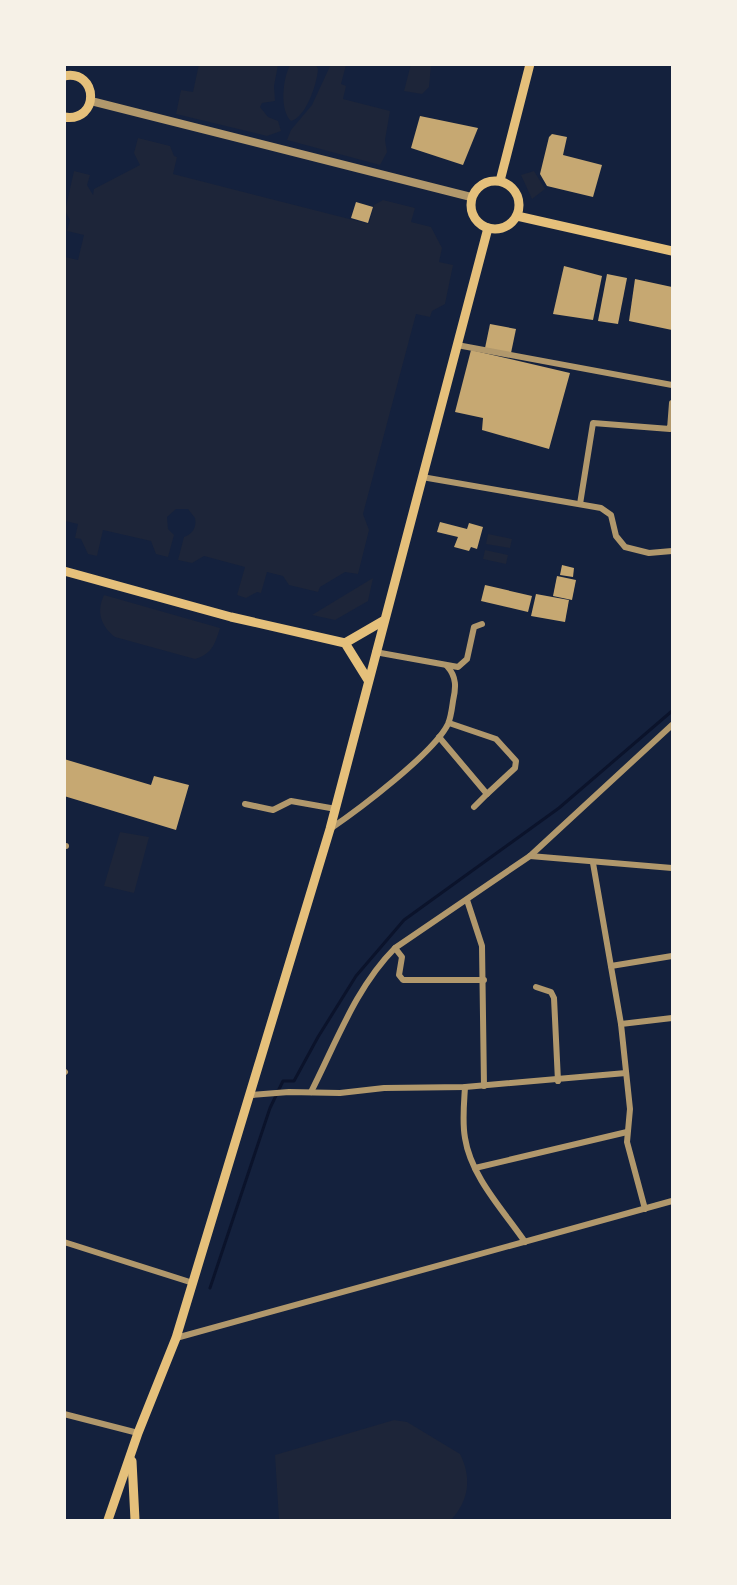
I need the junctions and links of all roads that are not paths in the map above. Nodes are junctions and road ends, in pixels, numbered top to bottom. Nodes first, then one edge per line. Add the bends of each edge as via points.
1 (76, 64) edge
2 (530, 64) edge
3 (69, 76) edge
4 (91, 101) junction
5 (64, 117) edge
6 (500, 181) junction
7 (471, 197) junction
8 (517, 216) junction
9 (488, 228) junction
10 (672, 251) edge
11 (457, 345) junction
12 (672, 385) edge
13 (672, 403) edge
14 (422, 477) junction
15 (580, 504) junction
16 (672, 551) edge
17 (64, 571) edge
18 (383, 621) junction
19 (482, 624) dead end
20 (345, 643) junction
21 (375, 652) junction
22 (447, 666) junction
23 (368, 680) junction
24 (449, 723) junction
25 (672, 725) edge
26 (439, 737) junction
27 (487, 794) junction
28 (245, 804) dead end
29 (474, 807) dead end
30 (336, 809) junction
31 (330, 829) junction
32 (530, 856) junction
33 (593, 863) junction
34 (672, 868) edge
35 (467, 900) junction
36 (395, 948) junction
37 (672, 956) edge
38 (612, 966) junction
39 (484, 981) junction
40 (536, 987) dead end
41 (672, 1018) edge
42 (621, 1024) junction
43 (626, 1073) junction
44 (558, 1081) junction
45 (484, 1086) junction
46 (465, 1087) junction
47 (311, 1092) junction
48 (252, 1095) junction
49 (627, 1132) junction
50 (475, 1168) junction
51 (672, 1202) edge
52 (645, 1209) junction
53 (64, 1242) edge
54 (525, 1242) junction
55 (193, 1283) junction
56 (176, 1338) junction
57 (64, 1414) edge
58 (138, 1433) junction
59 (132, 1456) junction
60 (108, 1521) edge
61 (135, 1521) edge

1 - 3 main road
2 - 6 main road
3 - 4 main road via 88,84
4 - 5 main road via 79,116
4 - 7 street
6 - 7 main road via 486,182
6 - 8 main road via 516,192
7 - 9 main road via 471,213
8 - 9 main road via 507,226
8 - 10 main road
9 - 11 main road
11 - 12 street
11 - 14 main road
13 - 15 street via 670,429 593,423
14 - 15 street
14 - 18 main road
15 - 16 street via 608,511 624,547 649,553
17 - 20 main road via 231,617
18 - 20 main road
18 - 21 main road
19 - 22 street via 474,627 467,659 458,667
20 - 23 main road
21 - 22 street
21 - 23 main road
22 - 24 street via 456,683
23 - 30 main road
24 - 26 street
24 - 27 street via 496,739 516,761 515,768
25 - 32 street
26 - 27 street
26 - 31 street via 384,788
27 - 29 street
28 - 30 street via 273,810 291,801
30 - 31 main road
31 - 48 main road
32 - 33 street
32 - 35 street
33 - 34 street
33 - 38 street
35 - 36 street
35 - 39 street via 483,946
36 - 39 street via 402,957 399,975 403,980
36 - 47 street via 369,979
37 - 38 street
38 - 42 street
39 - 45 street
40 - 44 street via 550,992 554,998
41 - 42 street
42 - 43 street
43 - 44 street
43 - 49 street via 630,1109
44 - 45 street
45 - 46 street
46 - 47 street
46 - 50 street via 465,1137
47 - 48 street
48 - 55 main road
49 - 50 street
49 - 52 street via 630,1159
50 - 54 street
51 - 52 street
52 - 54 street
53 - 55 street
54 - 56 street
55 - 56 main road
56 - 58 main road
57 - 58 street
58 - 59 main road
59 - 60 main road
59 - 61 main road

